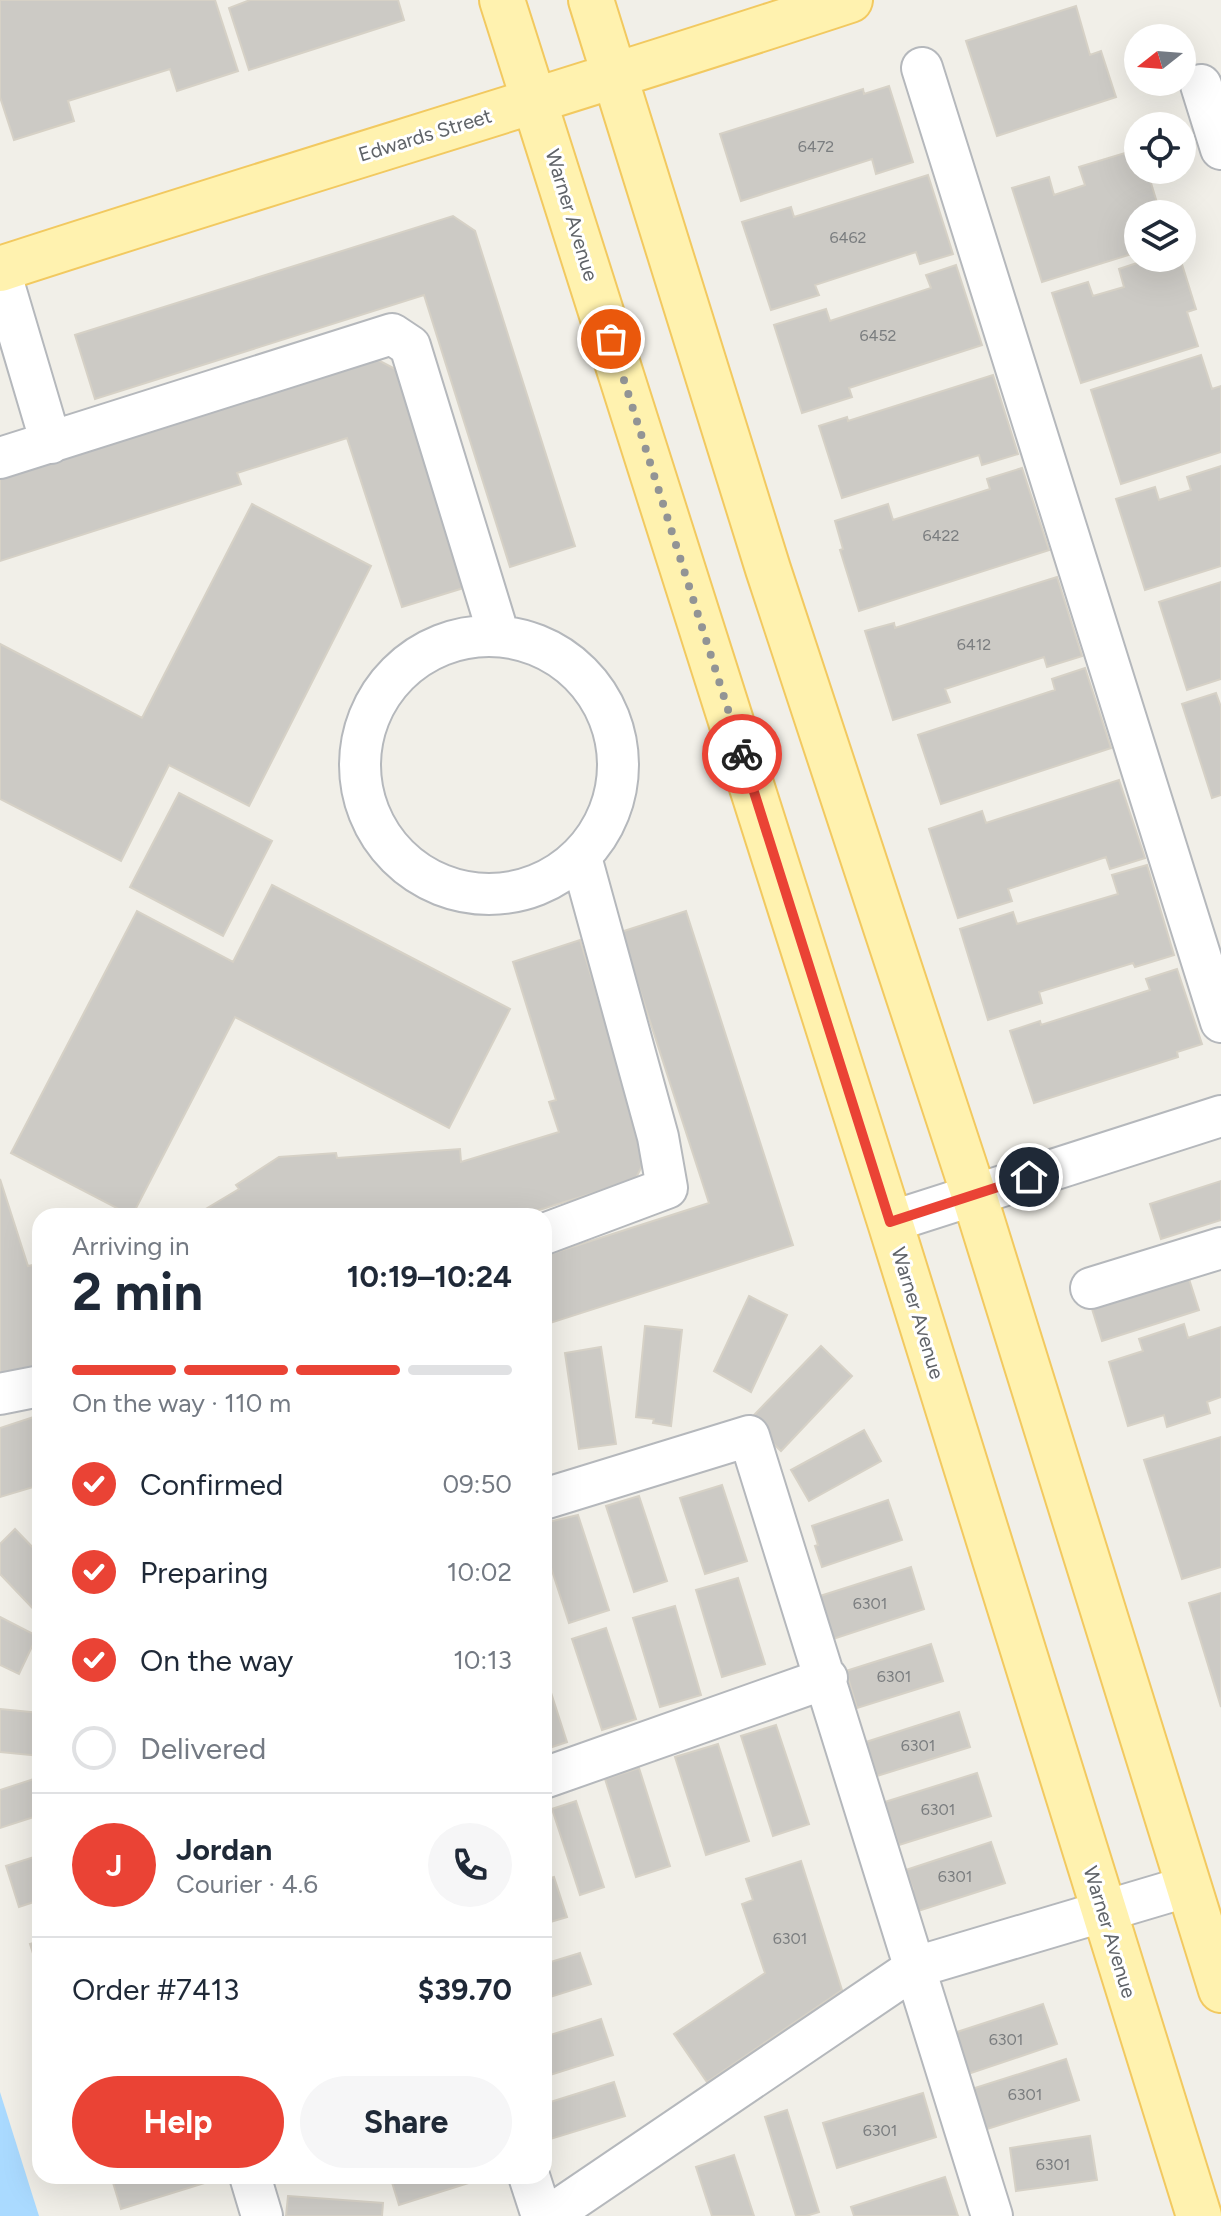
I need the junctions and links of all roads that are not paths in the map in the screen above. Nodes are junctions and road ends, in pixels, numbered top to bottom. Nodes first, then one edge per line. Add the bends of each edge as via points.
1 (502, 0) edge
2 (591, 0) edge
3 (850, 0) edge
4 (922, 68) dead end
5 (615, 77) junction
6 (1201, 85) dead end
7 (536, 101) junction
8 (1221, 149) edge
9 (0, 270) edge
10 (51, 443) junction
11 (0, 458) edge
12 (499, 636) junction
13 (581, 857) junction
14 (1221, 1022) edge
15 (1221, 1116) edge
16 (974, 1195) junction
17 (890, 1222) junction
18 (552, 1231) edge
19 (1221, 1248) edge
20 (1091, 1288) dead end
21 (32, 1388) edge
22 (0, 1394) edge
23 (552, 1497) edge
24 (827, 1678) junction
25 (552, 1775) edge
26 (1189, 1886) junction
27 (1103, 1912) junction
28 (916, 1967) junction
29 (1221, 1990) edge
30 (252, 2184) edge
31 (532, 2184) edge
32 (262, 2216) edge
33 (542, 2216) edge
34 (549, 2216) edge
35 (992, 2216) edge
36 (1199, 2216) edge

1 - 7 main road, Warner Avenue
2 - 5 main road
3 - 5 main road, Edwards Street
4 - 14 street
5 - 7 main road, Edwards Street
5 - 16 main road via 768,569
6 - 8 street
7 - 9 main road, Edwards Street
7 - 17 main road, Warner Avenue
9 - 10 street
10 - 11 street
10 - 12 street via 392,334 410,346
12 - 13 street via 549,651 575,669 596,694 612,729 618,763 614,797 601,830
12 - 13 street via 456,640 416,657 385,687 365,725 359,768 367,811 389,848 410,867 461,892 504,895 546,882
13 - 18 street via 658,1137 667,1188
15 - 16 street
16 - 17 street
16 - 26 main road
17 - 27 main road, Warner Avenue
19 - 20 street
21 - 22 street
23 - 24 street via 749,1436
24 - 25 street
24 - 28 street
26 - 27 street
26 - 29 main road
27 - 28 street
27 - 36 main road, Warner Avenue
28 - 34 street
28 - 35 street
30 - 32 street
31 - 33 street

